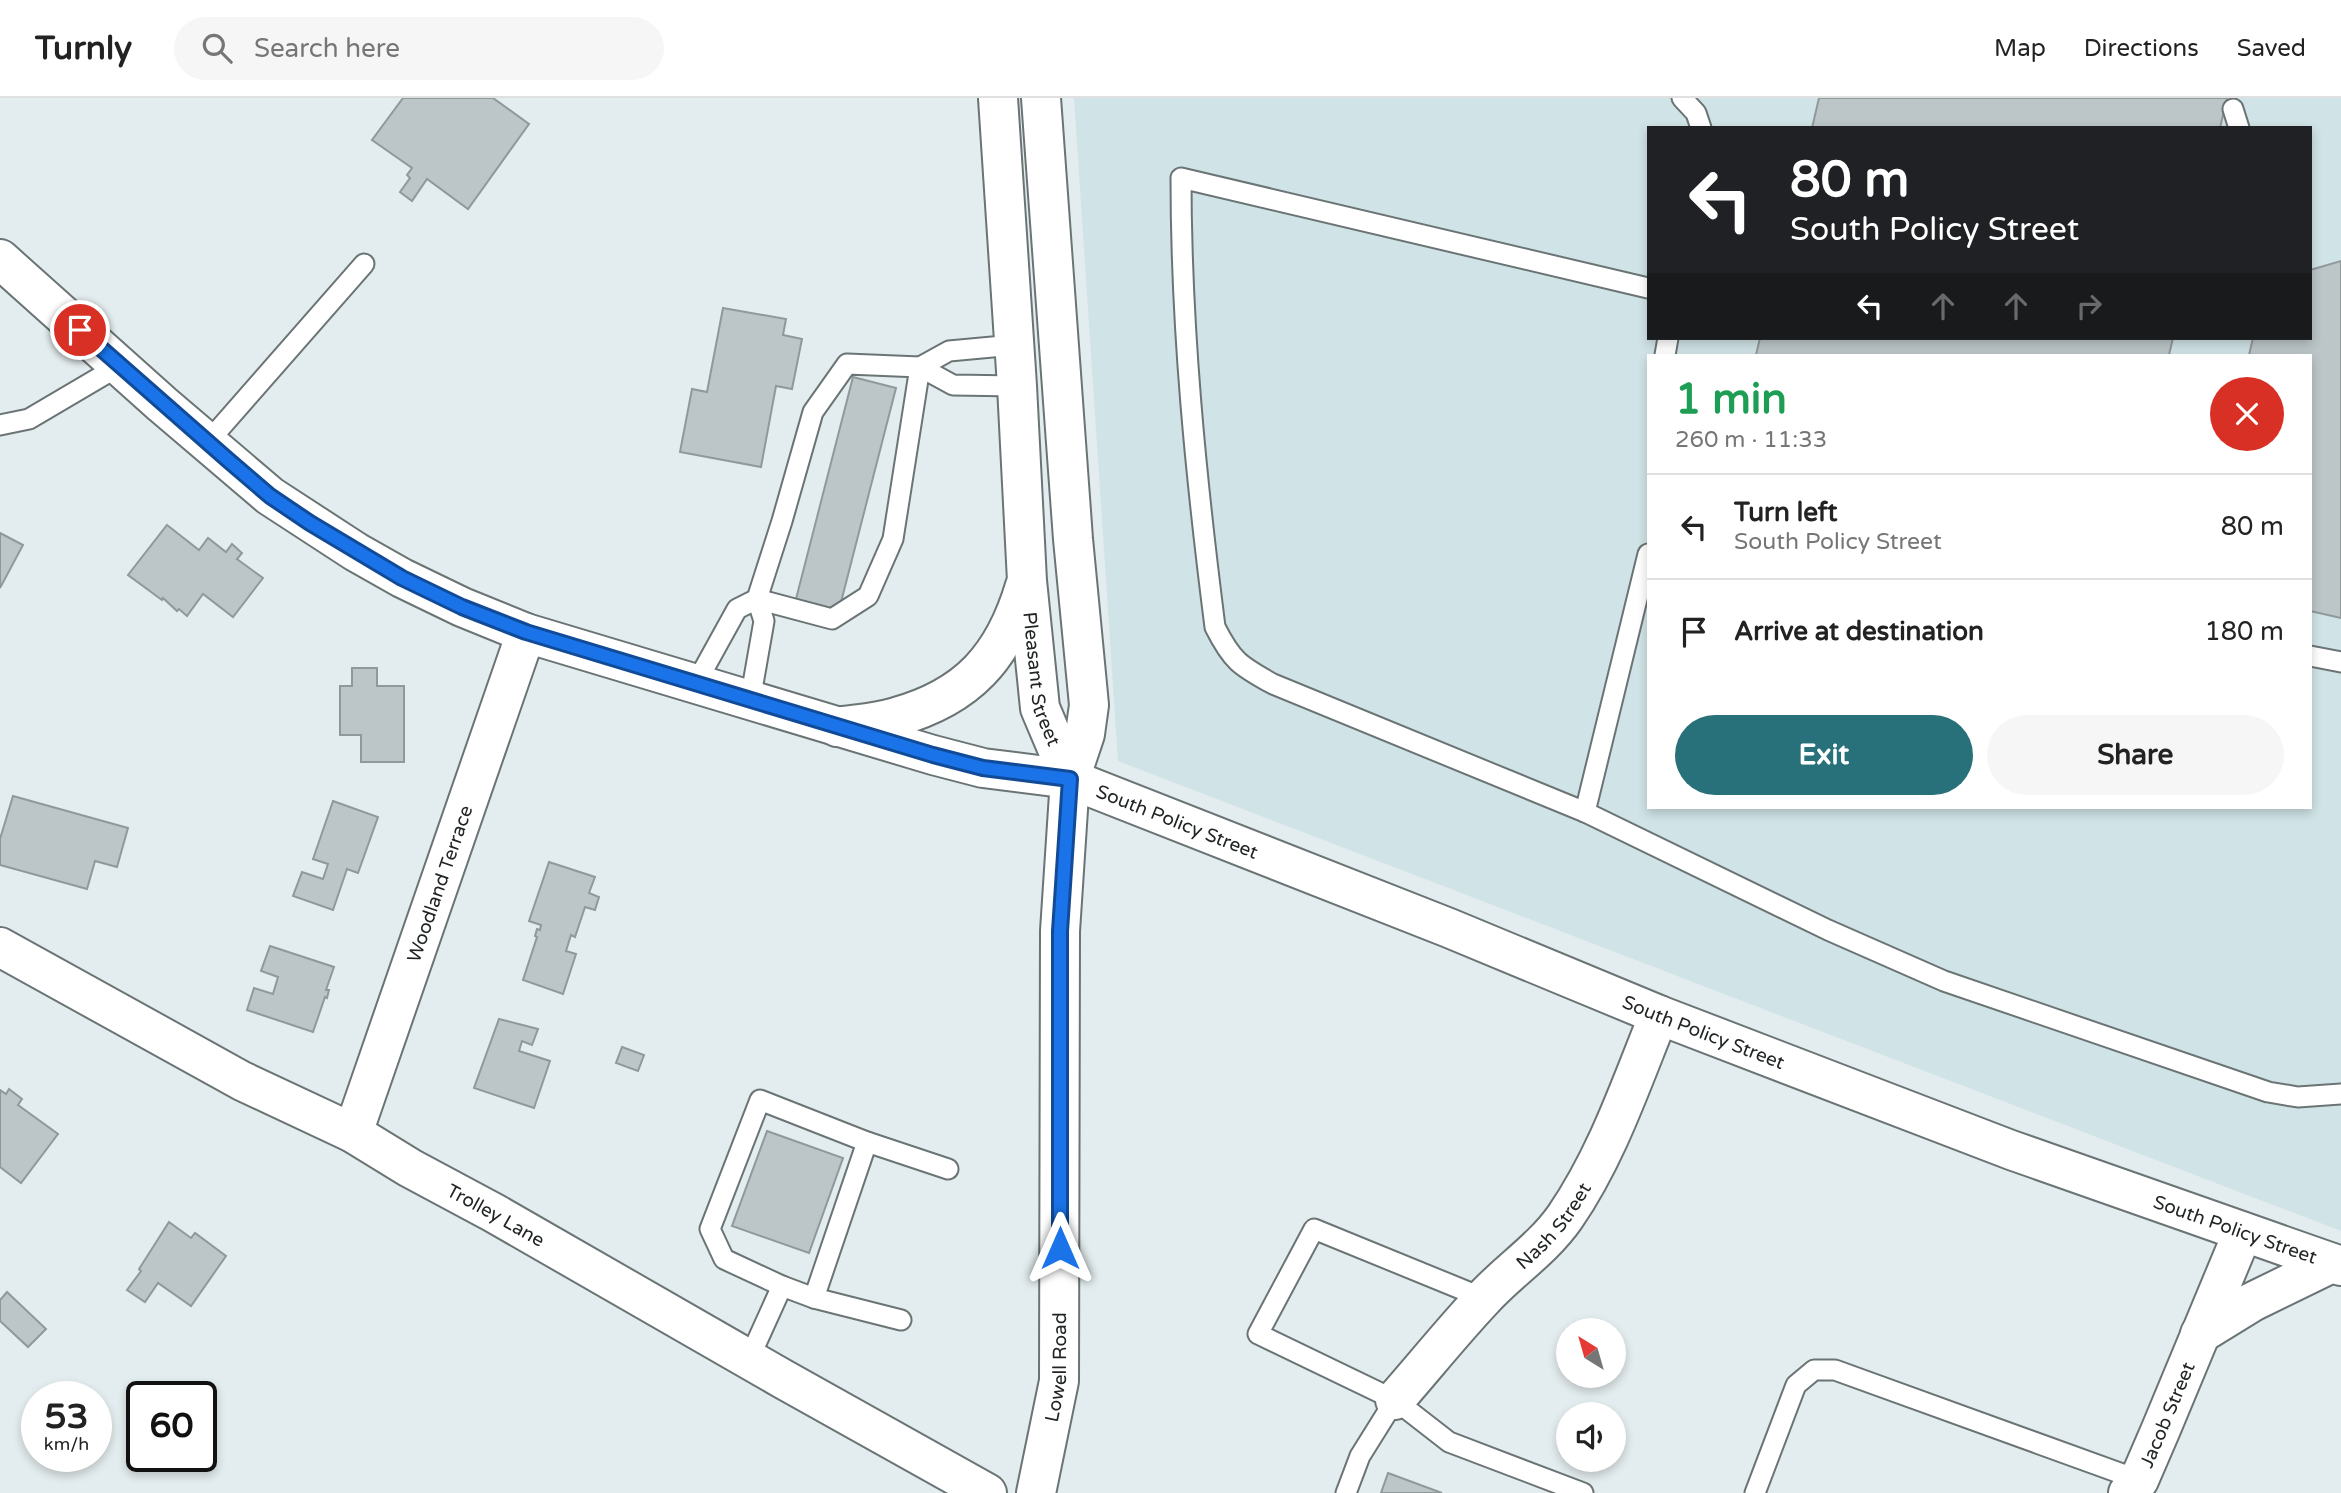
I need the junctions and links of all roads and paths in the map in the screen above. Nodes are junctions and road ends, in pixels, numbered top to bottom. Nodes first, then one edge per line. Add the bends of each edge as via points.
1 (998, 98) edge
2 (1041, 98) edge
3 (1682, 98) edge
4 (1701, 126) edge
5 (0, 259) edge
6 (364, 264) dead end
7 (1647, 288) edge
8 (1014, 345) junction
9 (119, 366) junction
10 (920, 367) junction
11 (1017, 386) junction
12 (0, 425) edge
13 (207, 443) junction
14 (1647, 558) edge
15 (1027, 581) junction
16 (757, 599) junction
17 (526, 632) junction
18 (2312, 656) edge
19 (2341, 662) edge
20 (695, 685) junction
21 (750, 702) junction
22 (837, 727) junction
23 (1070, 779) junction
24 (1585, 812) junction
25 (0, 947) edge
26 (1659, 1015) junction
27 (2341, 1094) edge
28 (353, 1133) junction
29 (867, 1142) junction
30 (948, 1169) dead end
31 (2243, 1232) junction
32 (2337, 1264) edge
33 (782, 1286) junction
34 (814, 1298) junction
35 (1483, 1298) junction
36 (901, 1320) dead end
37 (2200, 1334) junction
38 (749, 1359) junction
39 (1395, 1400) junction
40 (2133, 1487) edge
41 (987, 1493) edge
42 (1036, 1493) edge
43 (1346, 1493) edge
44 (1583, 1493) edge
45 (1755, 1493) edge

1 - 8 street, Pleasant Street
2 - 23 street, Pleasant Street via 1089,705
3 - 4 lane
5 - 9 street, South Policy Street
6 - 13 lane
7 - 24 lane via 1181,178 1193,432 1215,627 1228,653 1273,684
8 - 10 lane via 949,351
8 - 11 street, Pleasant Street
9 - 12 lane via 29,419
9 - 13 street, South Policy Street
10 - 11 lane via 953,385
10 - 16 lane via 847,364 813,412
10 - 16 lane via 893,539 869,596 832,619
11 - 15 street, Pleasant Street
13 - 17 street, South Policy Street via 270,496 356,552 462,607
14 - 24 lane
15 - 22 street via 1016,619 993,656 962,688 894,718
15 - 23 street, Pleasant Street via 1041,708
16 - 20 lane via 737,609
16 - 21 lane via 764,621
17 - 20 street, South Policy Street
17 - 28 street, Woodland Terrace
18 - 19 lane
20 - 21 street, South Policy Street
21 - 22 street, South Policy Street
22 - 23 street, South Policy Street via 983,768
23 - 26 street, South Policy Street
23 - 42 street, Lowell Road via 1060,931 1059,1381
24 - 27 lane via 1944,981 2268,1092 2298,1097
25 - 28 street, Trolley Lane via 242,1081
26 - 31 street, South Policy Street via 2011,1150
26 - 35 street, Nash Street via 1589,1178 1563,1219
28 - 38 street, Trolley Lane
29 - 30 lane
29 - 33 lane via 760,1100 710,1229 724,1259
29 - 34 lane
31 - 32 street, South Policy Street
31 - 37 street, Jacob Street
32 - 37 street via 2252,1302
33 - 34 lane
33 - 38 lane
34 - 36 lane
35 - 39 street, Nash Street
35 - 39 lane via 1314,1229 1258,1334
37 - 40 street, Jacob Street
38 - 41 street, Trolley Lane
39 - 43 lane via 1360,1456
39 - 44 lane via 1448,1442
40 - 45 lane via 1835,1370 1814,1370 1796,1385

